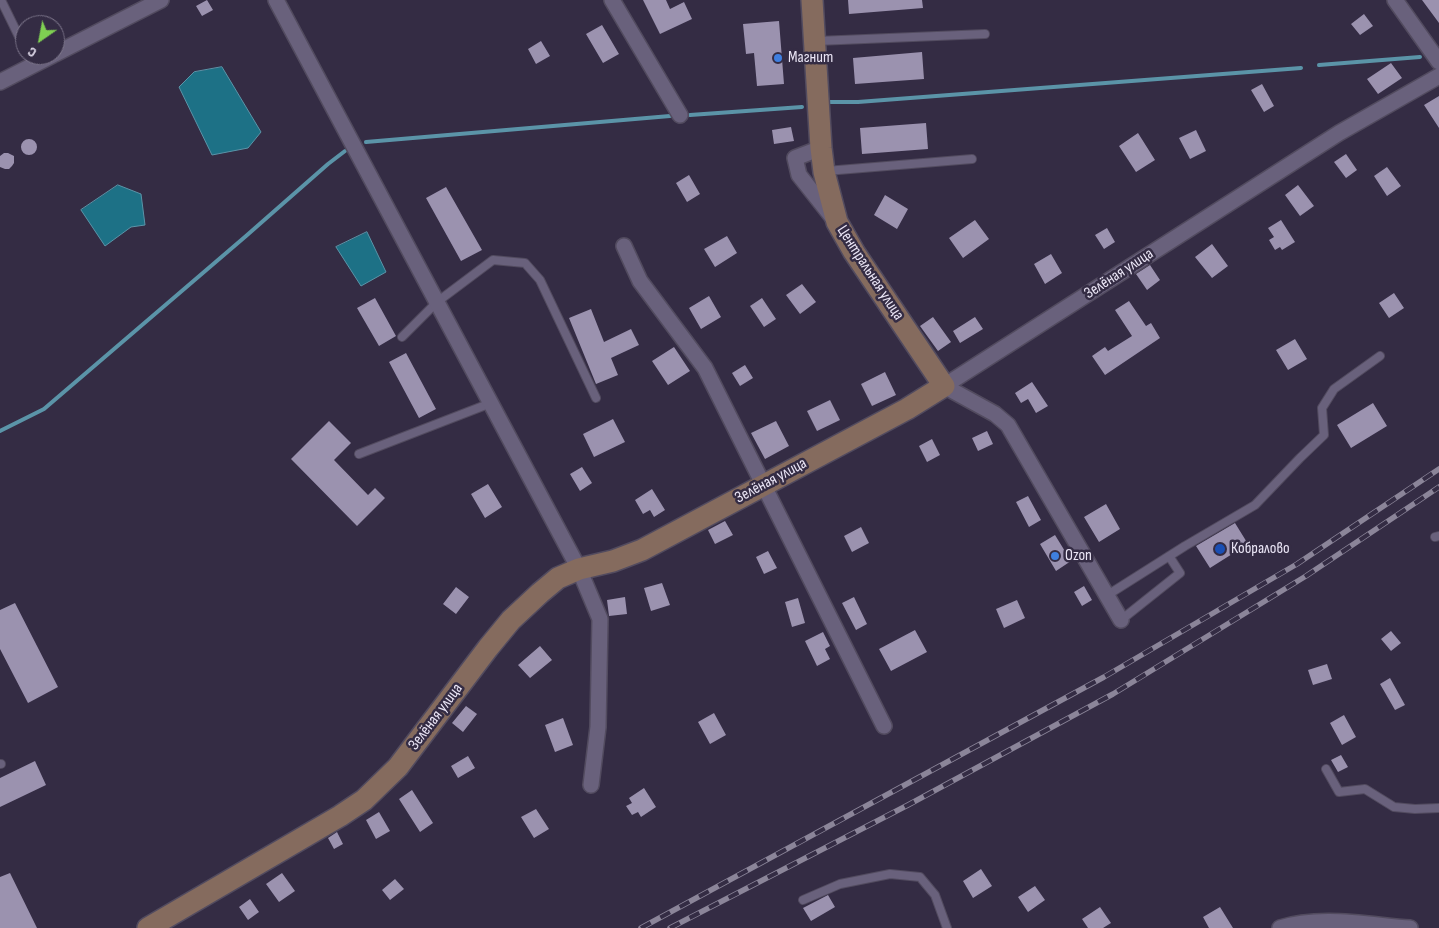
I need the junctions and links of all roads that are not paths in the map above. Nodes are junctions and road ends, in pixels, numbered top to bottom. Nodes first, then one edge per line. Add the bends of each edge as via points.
1 (1, 0) edge
2 (161, 0) edge
3 (276, 0) edge
4 (612, 0) edge
5 (812, 0) edge
6 (1395, 0) edge
7 (15, 29) edge
8 (985, 34) dead end
9 (814, 41) junction
10 (65, 48) edge
11 (1439, 62) edge
12 (27, 65) edge
13 (1439, 76) edge
14 (0, 82) edge
15 (680, 115) dead end
16 (821, 148) junction
17 (972, 159) dead end
18 (824, 172) junction
19 (837, 222) junction
20 (624, 246) dead end
21 (437, 302) junction
22 (402, 337) dead end
23 (1380, 356) dead end
24 (944, 386) junction
25 (596, 398) dead end
26 (491, 403) junction
27 (360, 454) dead end
28 (765, 485) junction
29 (1169, 556) junction
30 (579, 569) junction
31 (1106, 596) junction
32 (1121, 620) joint
33 (884, 726) dead end
34 (1326, 769) dead end
35 (591, 785) dead end
36 (1439, 808) edge
37 (803, 900) dead end
38 (148, 928) edge
39 (947, 928) edge
40 (1280, 928) edge
41 (1410, 928) edge

1 - 7 lane
2 - 10 street
3 - 21 street
4 - 15 street
5 - 9 street, Центральная улица
6 - 11 street
8 - 9 lane
9 - 16 street, Центральная улица
12 - 14 street
13 - 24 street, Зелёная улица via 1339,133
16 - 18 street, Центральная улица
16 - 19 street via 794,158 799,176
17 - 18 lane
18 - 19 street, Центральная улица
19 - 24 street, Центральная улица
20 - 28 street via 640,281 705,368
21 - 22 lane
21 - 25 lane via 492,260 525,263 540,280
21 - 26 street
23 - 29 lane via 1334,389 1322,408 1324,435 1255,505
24 - 28 street, Зелёная улица
24 - 31 street via 995,414 1008,425
26 - 27 lane
26 - 30 street
28 - 30 street, Зелёная улица via 642,550
28 - 33 street
29 - 31 lane
29 - 32 lane via 1180,573
30 - 35 street via 600,619 598,727
30 - 38 street, Зелёная улица via 558,578 512,620 398,766 364,800
31 - 32 street
34 - 36 lane via 1339,792 1364,789 1394,807
37 - 39 lane via 840,884 882,875 920,877 935,895
40 - 41 street via 1325,922

